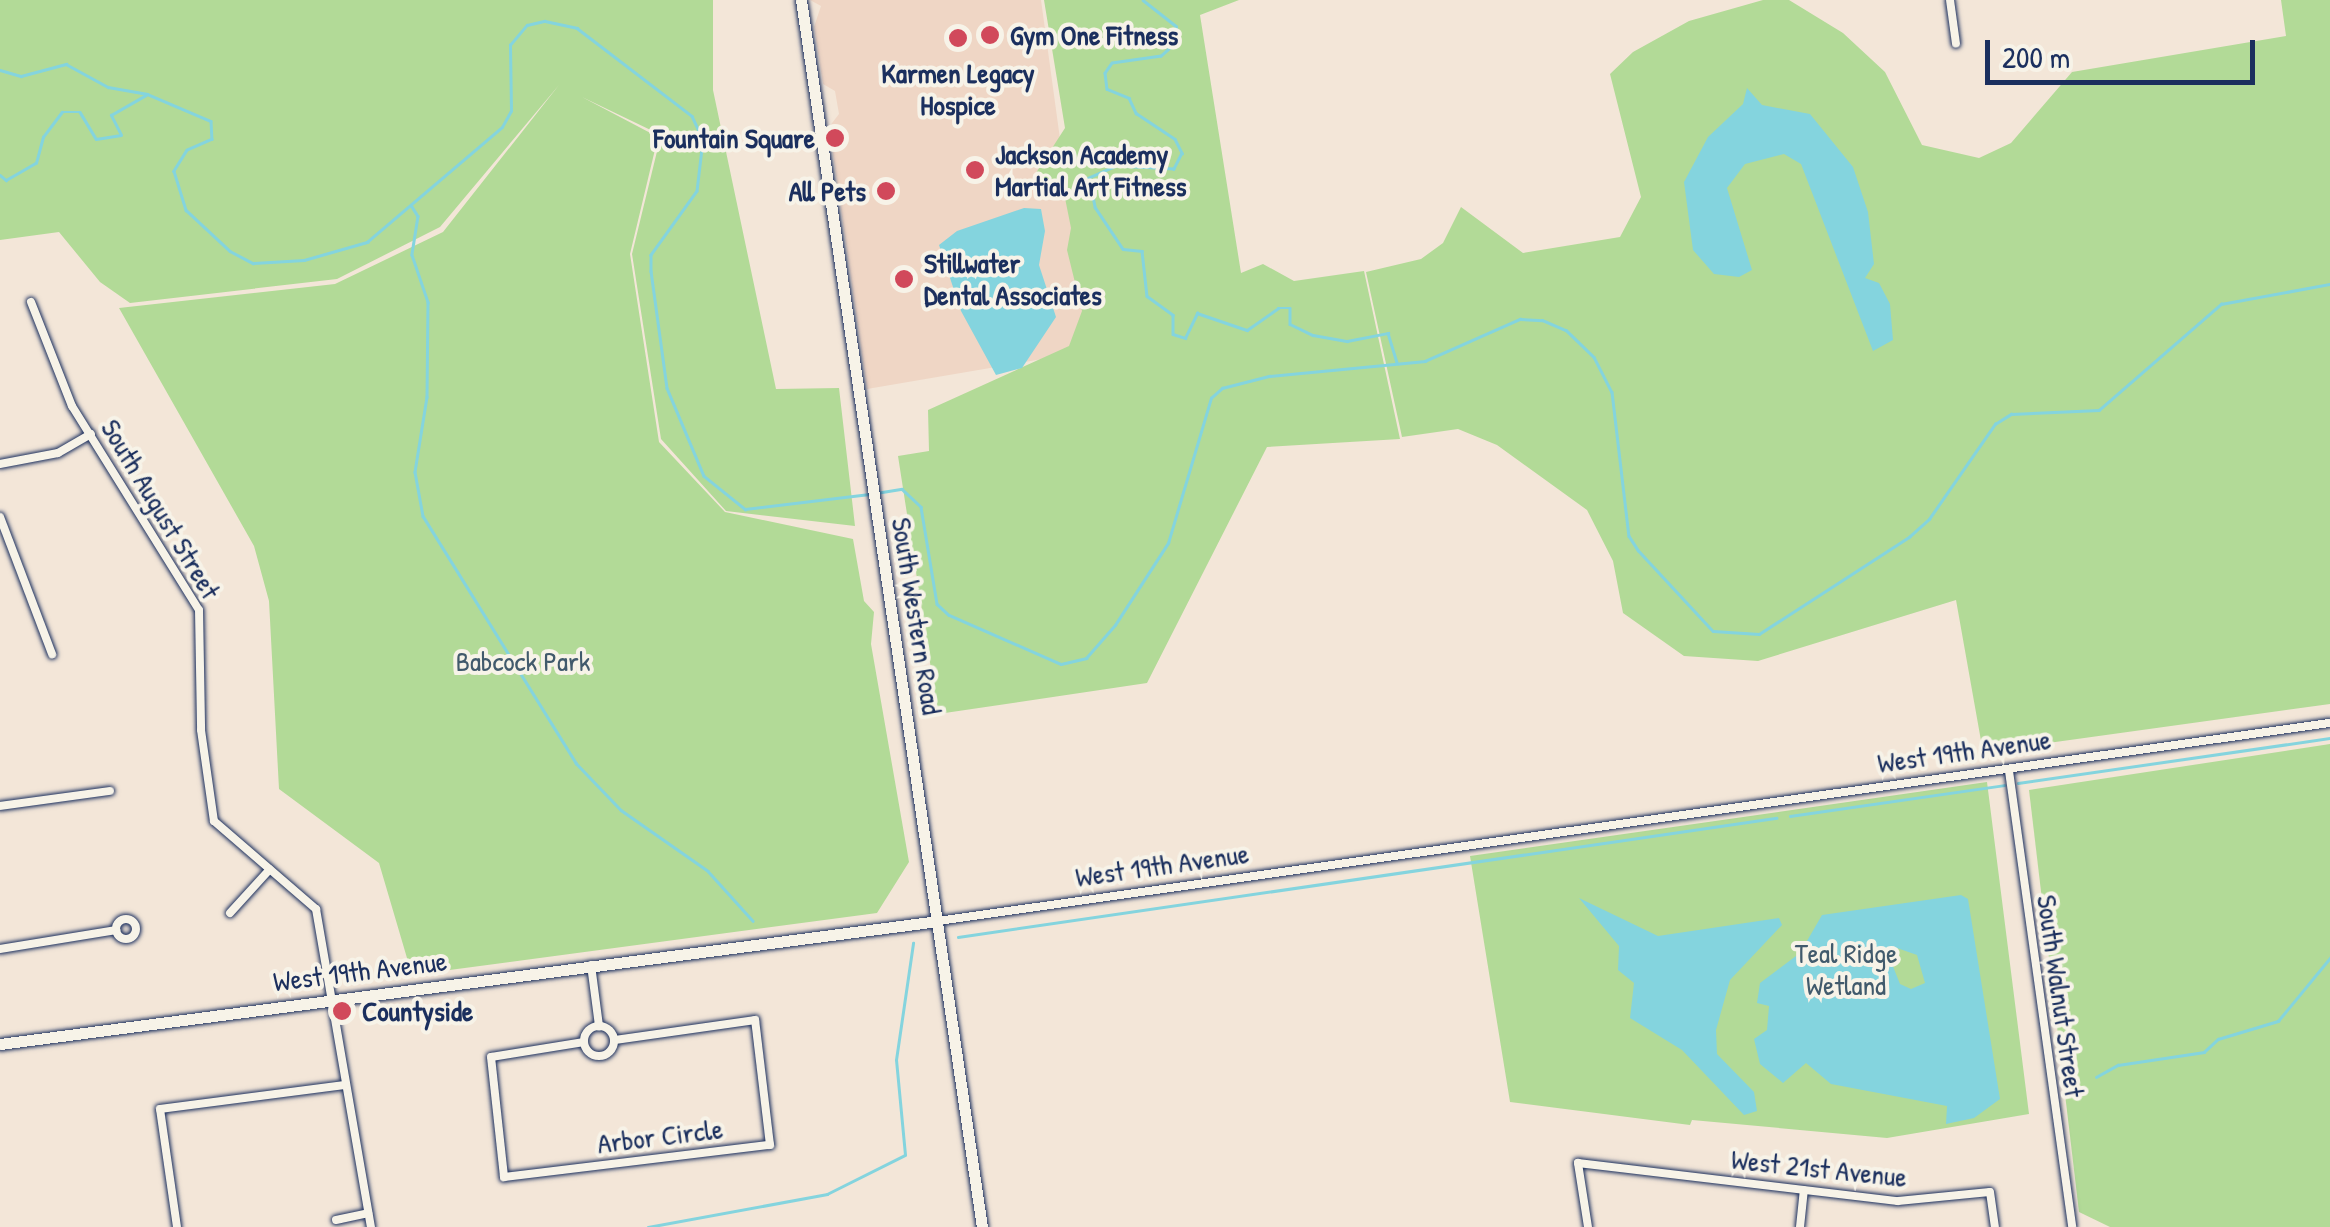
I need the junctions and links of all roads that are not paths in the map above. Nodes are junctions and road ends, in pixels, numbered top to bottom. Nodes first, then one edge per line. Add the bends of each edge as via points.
1 (1950, 0) edge
2 (802, 7) edge
3 (1956, 44) dead end
4 (31, 302) dead end
5 (90, 434) junction
6 (0, 464) edge
7 (0, 517) edge
8 (52, 654) dead end
9 (2330, 722) edge
10 (2009, 770) junction
11 (110, 791) dead end
12 (0, 806) edge
13 (270, 869) junction
14 (230, 914) dead end
15 (938, 920) junction
16 (116, 930) dead end
17 (0, 948) edge
18 (591, 965) junction
19 (330, 1000) junction
20 (599, 1026) junction
21 (615, 1040) junction
22 (584, 1042) junction
23 (0, 1044) edge
24 (344, 1085) junction
25 (1804, 1190) junction
26 (368, 1212) junction
27 (336, 1220) dead end
28 (177, 1227) edge
29 (371, 1227) edge
30 (982, 1227) edge
31 (1588, 1227) edge
32 (1800, 1227) edge
33 (1995, 1227) edge
34 (2072, 1227) edge

1 - 3 street
2 - 15 street, South Western Road
4 - 5 street, South August Street via 72,406
5 - 6 street via 58,454
5 - 13 street, South August Street via 199,610 201,730 214,821
7 - 8 street
9 - 10 street, West 19th Avenue
10 - 15 street, West 19th Avenue
10 - 34 street, South Walnut Street
11 - 12 street
13 - 14 street
13 - 19 street, South August Street via 316,909
15 - 18 street, West 19th Avenue
15 - 30 street, South Western Road
16 - 17 street
18 - 19 street, West 19th Avenue
18 - 20 street
19 - 23 street, West 19th Avenue
19 - 24 street, South August Street
20 - 21 street
20 - 22 street
21 - 22 street via 600,1056
21 - 22 street, Arbor Circle via 755,1020 770,1145 504,1177 491,1057
24 - 26 street, South August Street
24 - 28 street via 160,1109
25 - 31 street, West 21st Avenue via 1578,1162
25 - 32 street
25 - 33 street, West 21st Avenue via 1898,1201 1990,1192
26 - 27 street
26 - 29 street, South August Street

